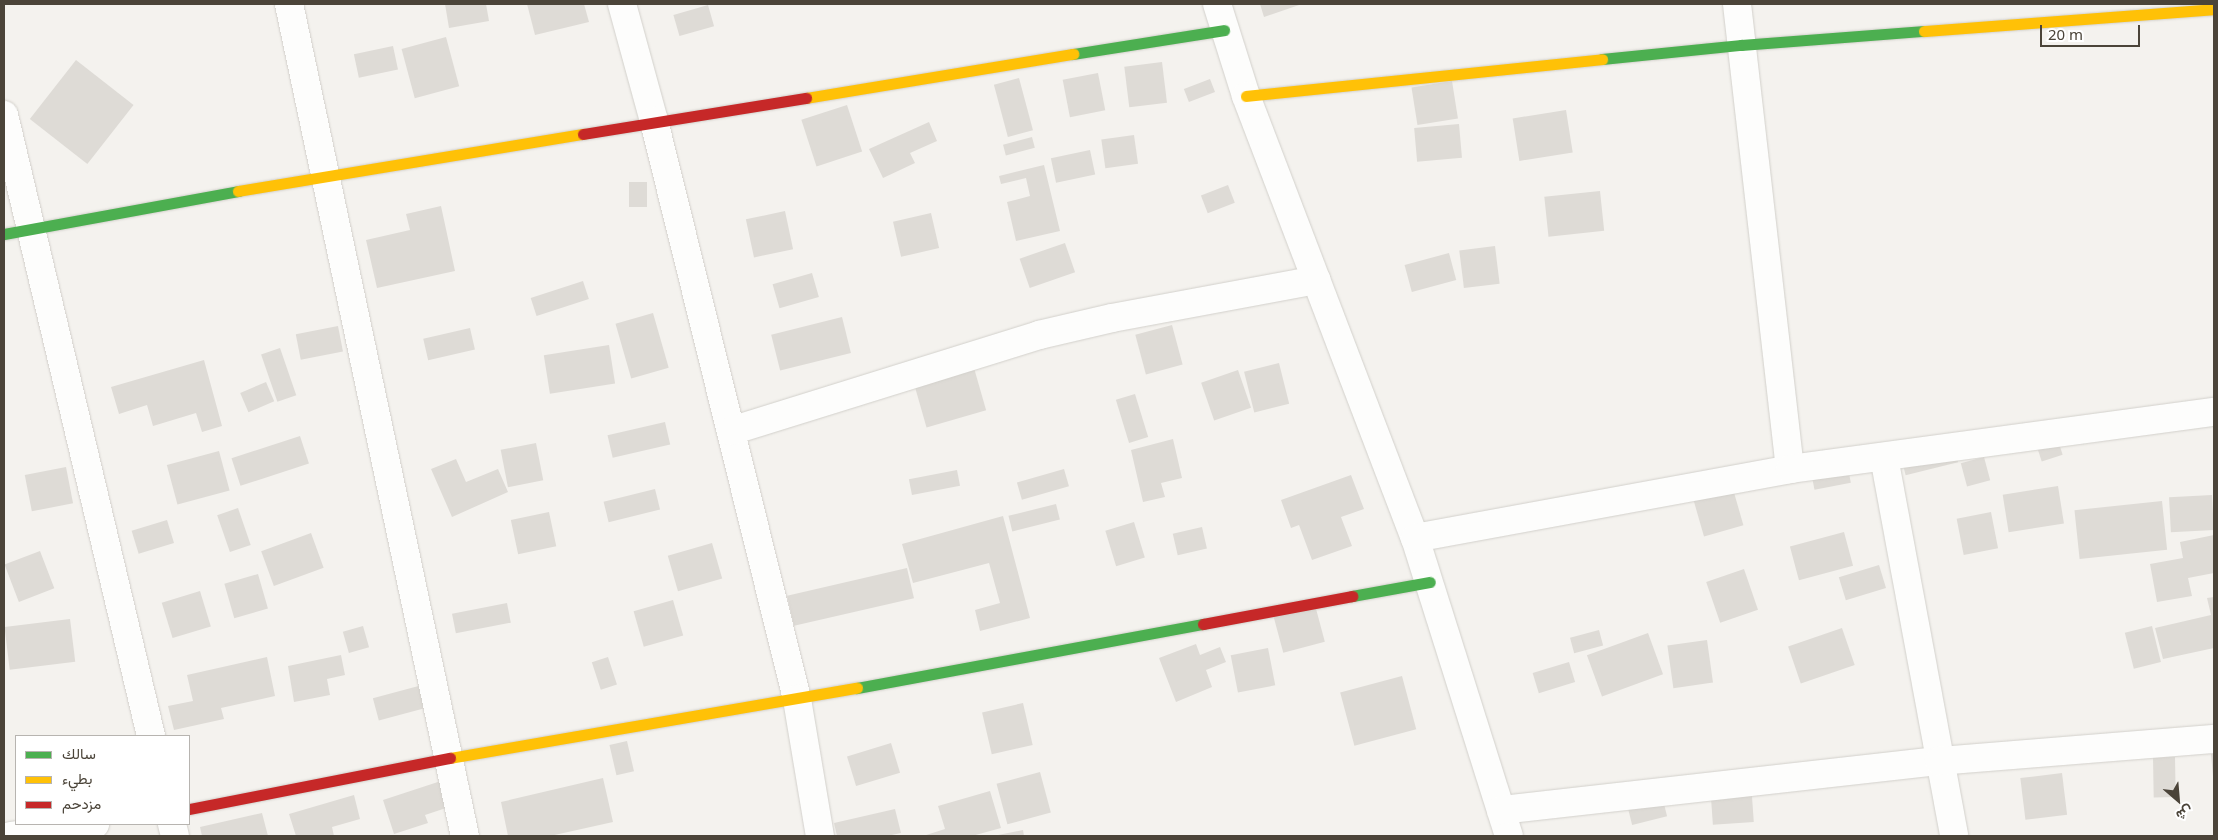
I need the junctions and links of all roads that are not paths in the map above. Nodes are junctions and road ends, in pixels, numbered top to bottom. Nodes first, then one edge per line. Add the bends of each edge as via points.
1 (289, 4) edge
2 (622, 4) edge
3 (1218, 4) edge
4 (1737, 4) edge
5 (2214, 9) edge
6 (1224, 30) junction
7 (1741, 45) junction
8 (1246, 96) junction
9 (4, 115) edge
10 (654, 121) junction
11 (326, 175) junction
12 (30, 229) junction
13 (4, 234) edge
14 (1316, 280) junction
15 (2214, 412) edge
16 (731, 431) junction
17 (1884, 457) junction
18 (1790, 469) junction
19 (1415, 538) junction
20 (1430, 582) junction
21 (798, 699) junction
22 (151, 735) edge
23 (2214, 739) edge
24 (448, 759) junction
25 (1939, 761) junction
26 (190, 809) edge
27 (1501, 810) junction
28 (88, 825) edge
29 (10, 836) edge
30 (465, 836) edge
31 (820, 836) edge
32 (1509, 836) edge
33 (1954, 836) edge

1 - 11 street
2 - 10 street
3 - 6 street
4 - 7 street
5 - 7 street
6 - 8 street
6 - 10 street
7 - 8 street
7 - 18 street
8 - 14 street
9 - 12 street
10 - 11 street
10 - 16 street
11 - 12 street
11 - 24 street
12 - 13 street
12 - 22 street
14 - 16 street via 1039,335
14 - 19 street
15 - 17 street
16 - 21 street
17 - 18 street
17 - 25 street
18 - 19 street
19 - 20 street
20 - 21 street
20 - 27 street
21 - 24 street
21 - 31 street
23 - 25 street
24 - 26 street
24 - 30 street
25 - 27 street
25 - 33 street
27 - 32 street
28 - 29 street

